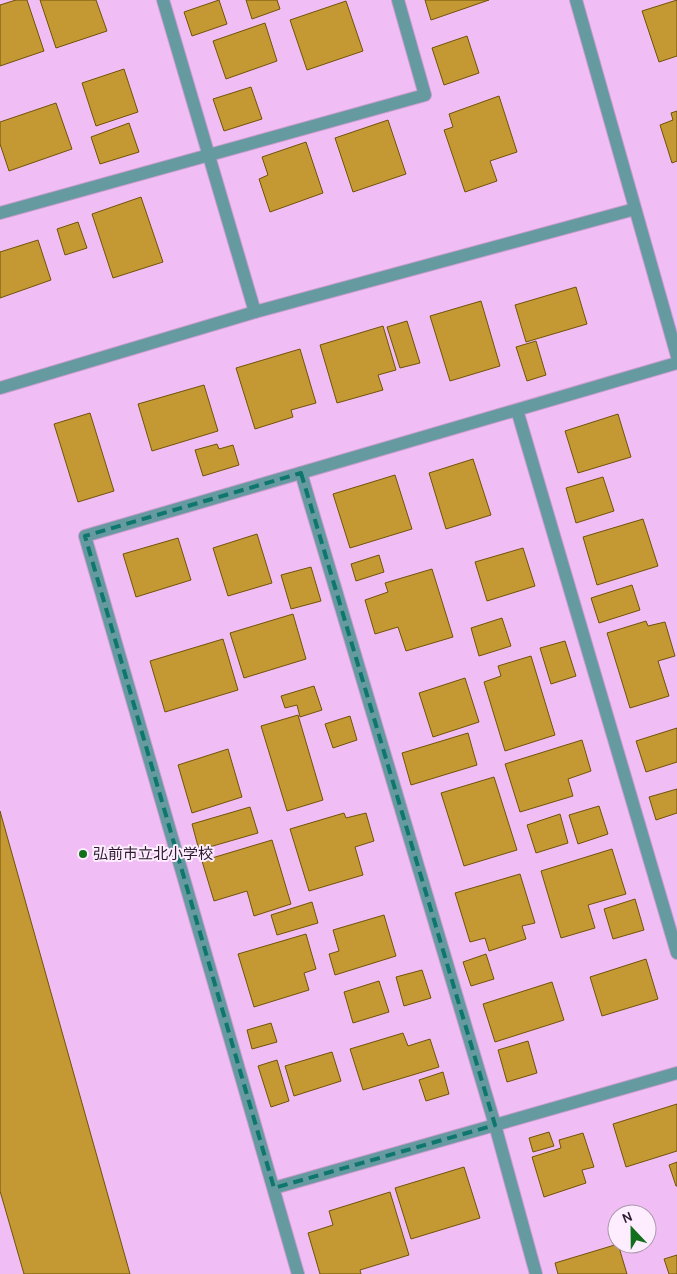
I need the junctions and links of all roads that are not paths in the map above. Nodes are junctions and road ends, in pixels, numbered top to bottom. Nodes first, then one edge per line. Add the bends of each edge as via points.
1 (163, 0) edge
2 (398, 0) edge
3 (576, 0) edge
4 (208, 154) junction
5 (635, 209) junction
6 (0, 213) edge
7 (255, 312) junction
8 (677, 356) edge
9 (677, 363) edge
10 (0, 388) edge
11 (517, 410) junction
12 (300, 473) junction
13 (677, 953) edge
14 (677, 1073) edge
15 (495, 1125) junction
16 (274, 1188) junction
17 (298, 1274) edge
18 (536, 1274) edge

1 - 4 street
2 - 4 street via 425,95
3 - 5 street
4 - 6 street
4 - 7 street
5 - 7 street
5 - 8 street
7 - 10 street
9 - 11 street
11 - 12 street
11 - 13 street
12 - 15 street
12 - 16 street via 85,536
14 - 15 street
15 - 16 street
15 - 18 street
16 - 17 street

